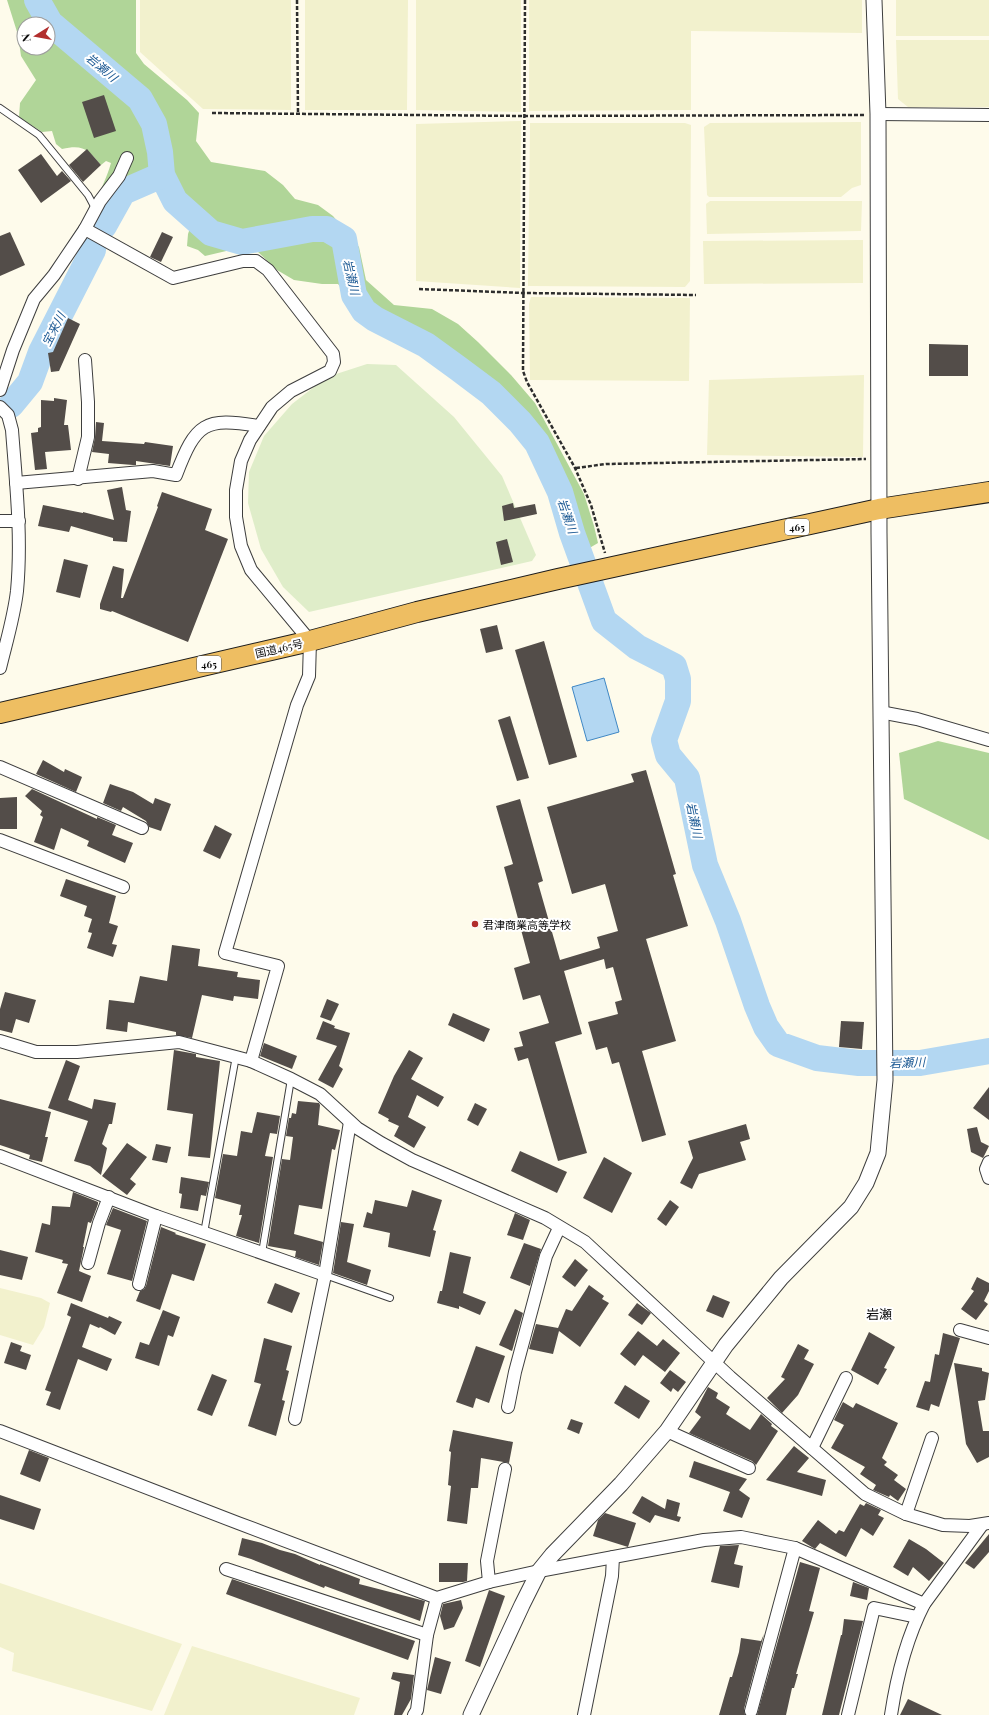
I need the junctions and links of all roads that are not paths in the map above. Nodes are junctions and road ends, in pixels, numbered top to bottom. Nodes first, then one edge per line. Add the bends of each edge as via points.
1 (874, 0) edge
2 (0, 108) edge
3 (878, 114) junction
4 (989, 115) edge
5 (127, 158) dead end
6 (96, 210) junction
7 (89, 231) junction
8 (86, 360) dead end
9 (0, 390) edge
10 (0, 407) edge
11 (259, 426) junction
12 (78, 479) junction
13 (16, 483) junction
14 (989, 492) edge
15 (879, 508) junction
16 (0, 521) edge
17 (19, 521) junction
18 (310, 641) junction
19 (0, 668) edge
20 (880, 712) junction
21 (0, 713) edge
22 (989, 740) edge
23 (0, 767) edge
24 (142, 828) dead end
25 (0, 840) edge
26 (123, 887) dead end
27 (0, 1040) edge
28 (236, 1056) junction
29 (250, 1061) junction
30 (291, 1079) junction
31 (350, 1122) junction
32 (0, 1156) edge
33 (989, 1162) edge
34 (989, 1178) edge
35 (109, 1197) junction
36 (156, 1216) junction
37 (559, 1228) junction
38 (204, 1233) junction
39 (262, 1253) junction
40 (88, 1263) dead end
41 (325, 1275) junction
42 (139, 1284) dead end
43 (390, 1298) dead end
44 (960, 1330) dead end
45 (989, 1338) edge
46 (714, 1362) junction
47 (846, 1378) dead end
48 (508, 1407) dead end
49 (295, 1419) dead end
50 (0, 1431) edge
51 (667, 1431) junction
52 (932, 1438) dead end
53 (812, 1448) junction
54 (749, 1468) dead end
55 (505, 1469) dead end
56 (906, 1514) junction
57 (985, 1524) edge
58 (795, 1548) junction
59 (613, 1557) junction
60 (226, 1569) dead end
61 (539, 1571) junction
62 (489, 1582) junction
63 (437, 1598) junction
64 (924, 1604) junction
65 (917, 1617) junction
66 (427, 1635) junction
67 (751, 1710) dead end
68 (419, 1714) edge
69 (472, 1715) edge
70 (584, 1715) edge
71 (848, 1715) edge
72 (891, 1715) edge

1 - 3 street
2 - 6 lane via 39,135 88,195
3 - 4 street
3 - 15 street
5 - 6 street via 119,176
6 - 7 street
7 - 9 street via 34,299
7 - 11 street via 173,278 243,261 256,261 268,270 333,354 334,362 330,371 291,391 272,407
8 - 12 street via 88,437
10 - 13 street via 8,415 12,430
11 - 12 street via 224,422 214,423 199,430 190,442 176,475 153,471
11 - 18 street via 241,461 236,490 236,517 241,546 252,570
12 - 13 street
13 - 17 street
14 - 15 highway, 465
15 - 18 highway, 国道465号 / 465 via 558,579 417,612
15 - 20 street
16 - 17 street
17 - 19 street via 17,590
18 - 21 highway, 国道465号 / 465
18 - 29 street via 309,676 297,705 225,953 278,966
20 - 22 street via 917,718
20 - 46 street via 885,1080 878,1153 866,1184 851,1207 781,1278
23 - 24 street
25 - 26 street
27 - 28 street via 36,1052 77,1052 179,1042
28 - 29 street
28 - 38 lane
29 - 30 street
30 - 31 street via 320,1094
30 - 39 lane
31 - 37 street via 412,1160 545,1218
31 - 41 street
32 - 35 street
33 - 34 street via 986,1169
35 - 36 street
35 - 40 street
36 - 38 street
36 - 42 street
37 - 46 street via 585,1242
37 - 48 street via 546,1256
38 - 39 street
39 - 41 street
41 - 43 lane
41 - 49 street
44 - 45 street
46 - 51 street
46 - 53 street
47 - 53 street
50 - 63 street
51 - 54 street
51 - 61 street
52 - 56 street
53 - 56 street via 865,1494
55 - 62 street via 487,1561
56 - 57 street via 943,1525
57 - 64 street
58 - 59 street via 741,1537 704,1540
58 - 64 street
58 - 67 street
59 - 61 street
59 - 70 street via 612,1576
60 - 66 street
61 - 62 street
61 - 69 street
62 - 63 street
63 - 66 street
64 - 65 street
65 - 71 street via 874,1608
65 - 72 street via 905,1646
66 - 68 street

